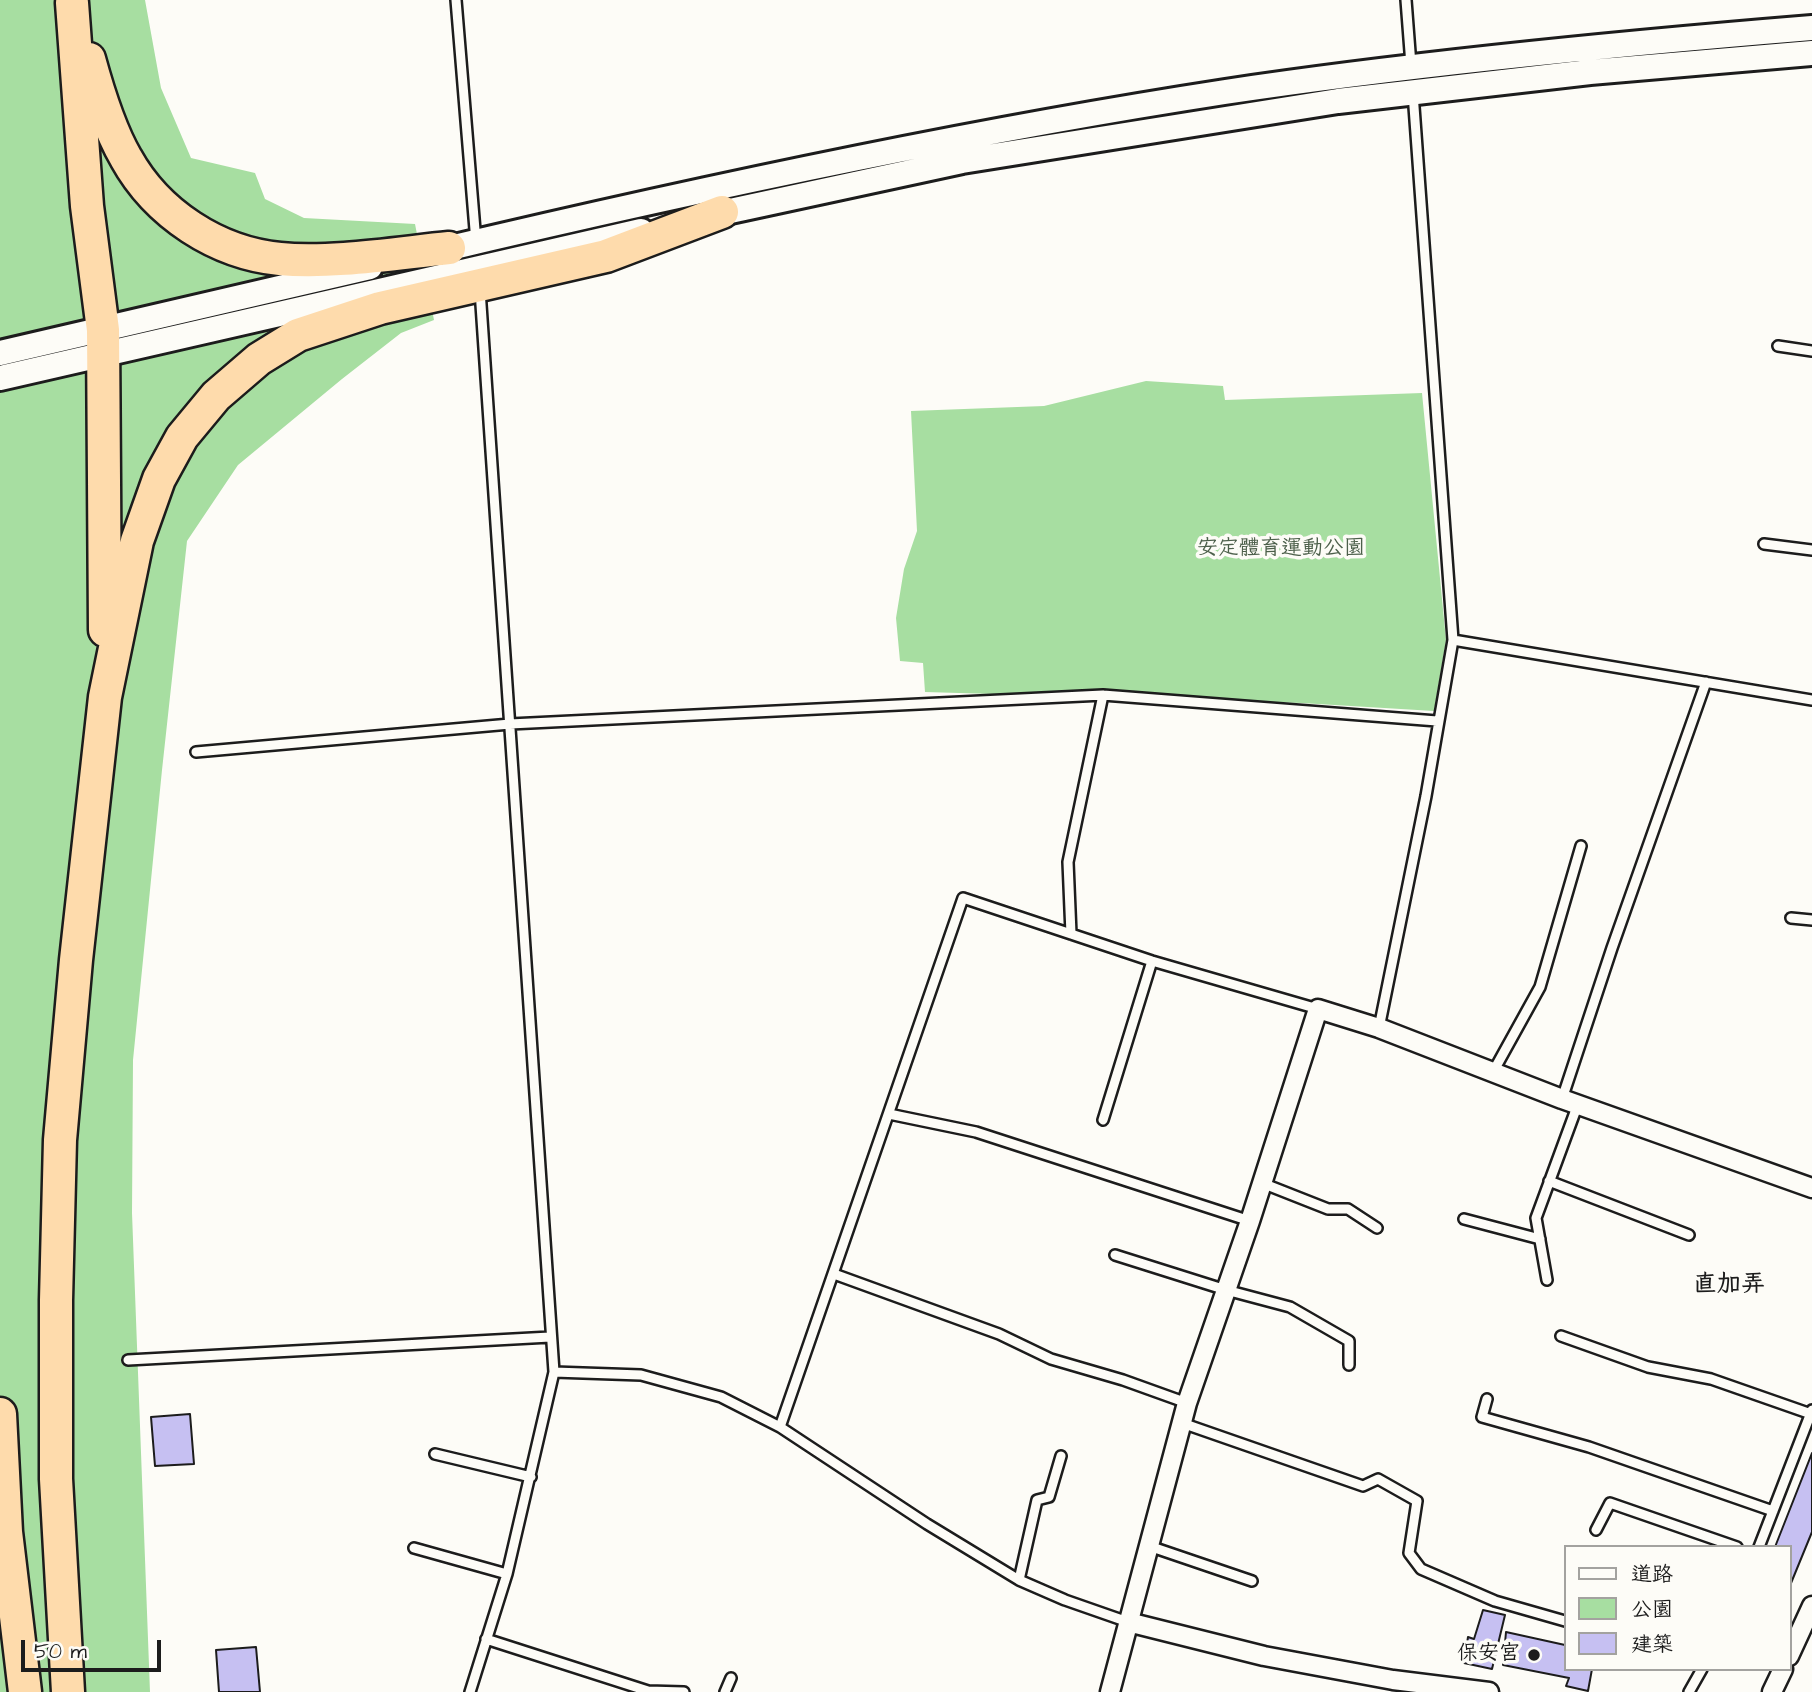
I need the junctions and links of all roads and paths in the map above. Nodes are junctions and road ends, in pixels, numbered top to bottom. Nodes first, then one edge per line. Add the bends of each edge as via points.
1 (456, 0) edge
2 (1406, 0) edge
3 (72, 2) edge
4 (1812, 28) edge
5 (1812, 53) edge
6 (1412, 79) junction
7 (722, 212) joint
8 (463, 245) junction
9 (481, 276) junction
10 (103, 342) junction
11 (1778, 346) dead end
12 (1812, 351) edge
13 (0, 353) edge
14 (0, 378) edge
15 (1764, 544) dead end
16 (1812, 550) edge
17 (1453, 640) junction
18 (1706, 682) junction
19 (1103, 695) junction
20 (105, 697) junction
21 (1812, 700) edge
22 (1437, 721) junction
23 (510, 724) junction
24 (197, 752) dead end
25 (1581, 846) dead end
26 (1791, 918) dead end
27 (1812, 920) edge
28 (1071, 934) junction
29 (1152, 961) junction
30 (1318, 1009) junction
31 (1379, 1028) junction
32 (1493, 1072) junction
33 (1570, 1101) junction
34 (889, 1114) junction
35 (1103, 1120) dead end
36 (1549, 1181) junction
37 (1262, 1183) junction
38 (1812, 1188) edge
39 (1464, 1219) dead end
40 (1250, 1221) junction
41 (1377, 1228) dead end
42 (1689, 1235) dead end
43 (1540, 1239) junction
44 (1115, 1255) dead end
45 (834, 1274) junction
46 (1547, 1280) dead end
47 (1226, 1290) junction
48 (1561, 1336) dead end
49 (550, 1337) junction
50 (128, 1360) dead end
51 (1349, 1365) dead end
52 (554, 1372) junction
53 (1487, 1399) dead end
54 (1187, 1403) junction
55 (1811, 1412) edge
56 (0, 1414) edge
57 (1182, 1423) junction
58 (780, 1427) junction
59 (435, 1454) dead end
60 (1061, 1456) dead end
61 (531, 1477) junction
62 (1773, 1511) junction
63 (1596, 1530) dead end
64 (1731, 1545) edge
65 (1760, 1545) edge
66 (1149, 1546) junction
67 (414, 1548) dead end
68 (508, 1574) junction
69 (1019, 1580) junction
70 (1252, 1581) dead end
71 (1812, 1606) edge
72 (1563, 1620) edge
73 (1128, 1622) junction
74 (1807, 1632) edge
75 (486, 1639) junction
76 (1791, 1653) edge
77 (1701, 1671) edge
78 (1782, 1671) edge
79 (731, 1678) dead end
80 (25, 1692) edge
81 (68, 1692) edge
82 (470, 1692) edge
83 (684, 1692) edge
84 (724, 1692) edge
85 (1110, 1692) edge
86 (1489, 1692) edge
87 (1689, 1692) edge
88 (1772, 1692) edge

1 - 8 lane
2 - 6 lane
3 - 8 highway via 125,157 145,187 210,240 280,259
3 - 10 highway
4 - 6 main road
5 - 6 main road via 1590,72
6 - 7 main road via 1210,120 976,159
6 - 8 main road via 1226,92 976,135
6 - 17 lane
7 - 9 highway via 606,256
8 - 9 lane
8 - 10 main road
9 - 10 main road
9 - 20 highway via 298,335 259,359 216,396 181,438 159,479 137,541
9 - 23 lane
10 - 13 main road
10 - 14 main road
10 - 20 highway
11 - 12 lane
15 - 16 lane
17 - 18 lane
17 - 22 lane
18 - 21 lane
18 - 33 lane via 1616,935
19 - 22 lane
19 - 23 lane
19 - 28 lane via 1068,862
20 - 81 highway via 60,1140 56,1479
22 - 31 lane
23 - 24 lane
23 - 49 lane
25 - 32 lane via 1540,987
26 - 27 lane
28 - 29 lane
28 - 34 lane via 963,898
29 - 30 lane
29 - 35 lane
30 - 31 street
30 - 37 street
31 - 32 street
32 - 33 street
33 - 36 lane
33 - 38 street
34 - 40 lane via 976,1132
34 - 45 lane
36 - 42 lane
36 - 43 lane via 1536,1218
37 - 40 street
37 - 41 lane via 1328,1209 1348,1209
39 - 43 lane
40 - 47 street
43 - 46 lane
44 - 47 lane
45 - 54 lane via 1051,1359
45 - 58 lane
47 - 51 lane via 1290,1307 1349,1341
47 - 54 street
48 - 55 lane via 1648,1367 1711,1379
49 - 50 lane
49 - 52 lane
52 - 58 lane via 641,1375 721,1397
52 - 61 lane
53 - 62 lane via 1482,1417 1589,1447
54 - 57 street
55 - 62 lane
56 - 80 highway via 6,1532
57 - 66 street
57 - 72 lane via 1363,1486 1378,1479 1417,1501 1409,1553 1421,1569 1495,1601
58 - 69 lane
59 - 61 lane
60 - 69 lane via 1049,1497 1037,1500
61 - 68 lane
62 - 65 lane
63 - 64 lane via 1610,1503
66 - 70 lane
66 - 73 street
67 - 68 lane
68 - 75 lane
69 - 73 lane
71 - 74 street
73 - 85 street
73 - 86 street via 1377,1681
74 - 76 street
75 - 82 lane
75 - 83 lane via 648,1690
77 - 87 lane
78 - 88 street
79 - 84 lane

